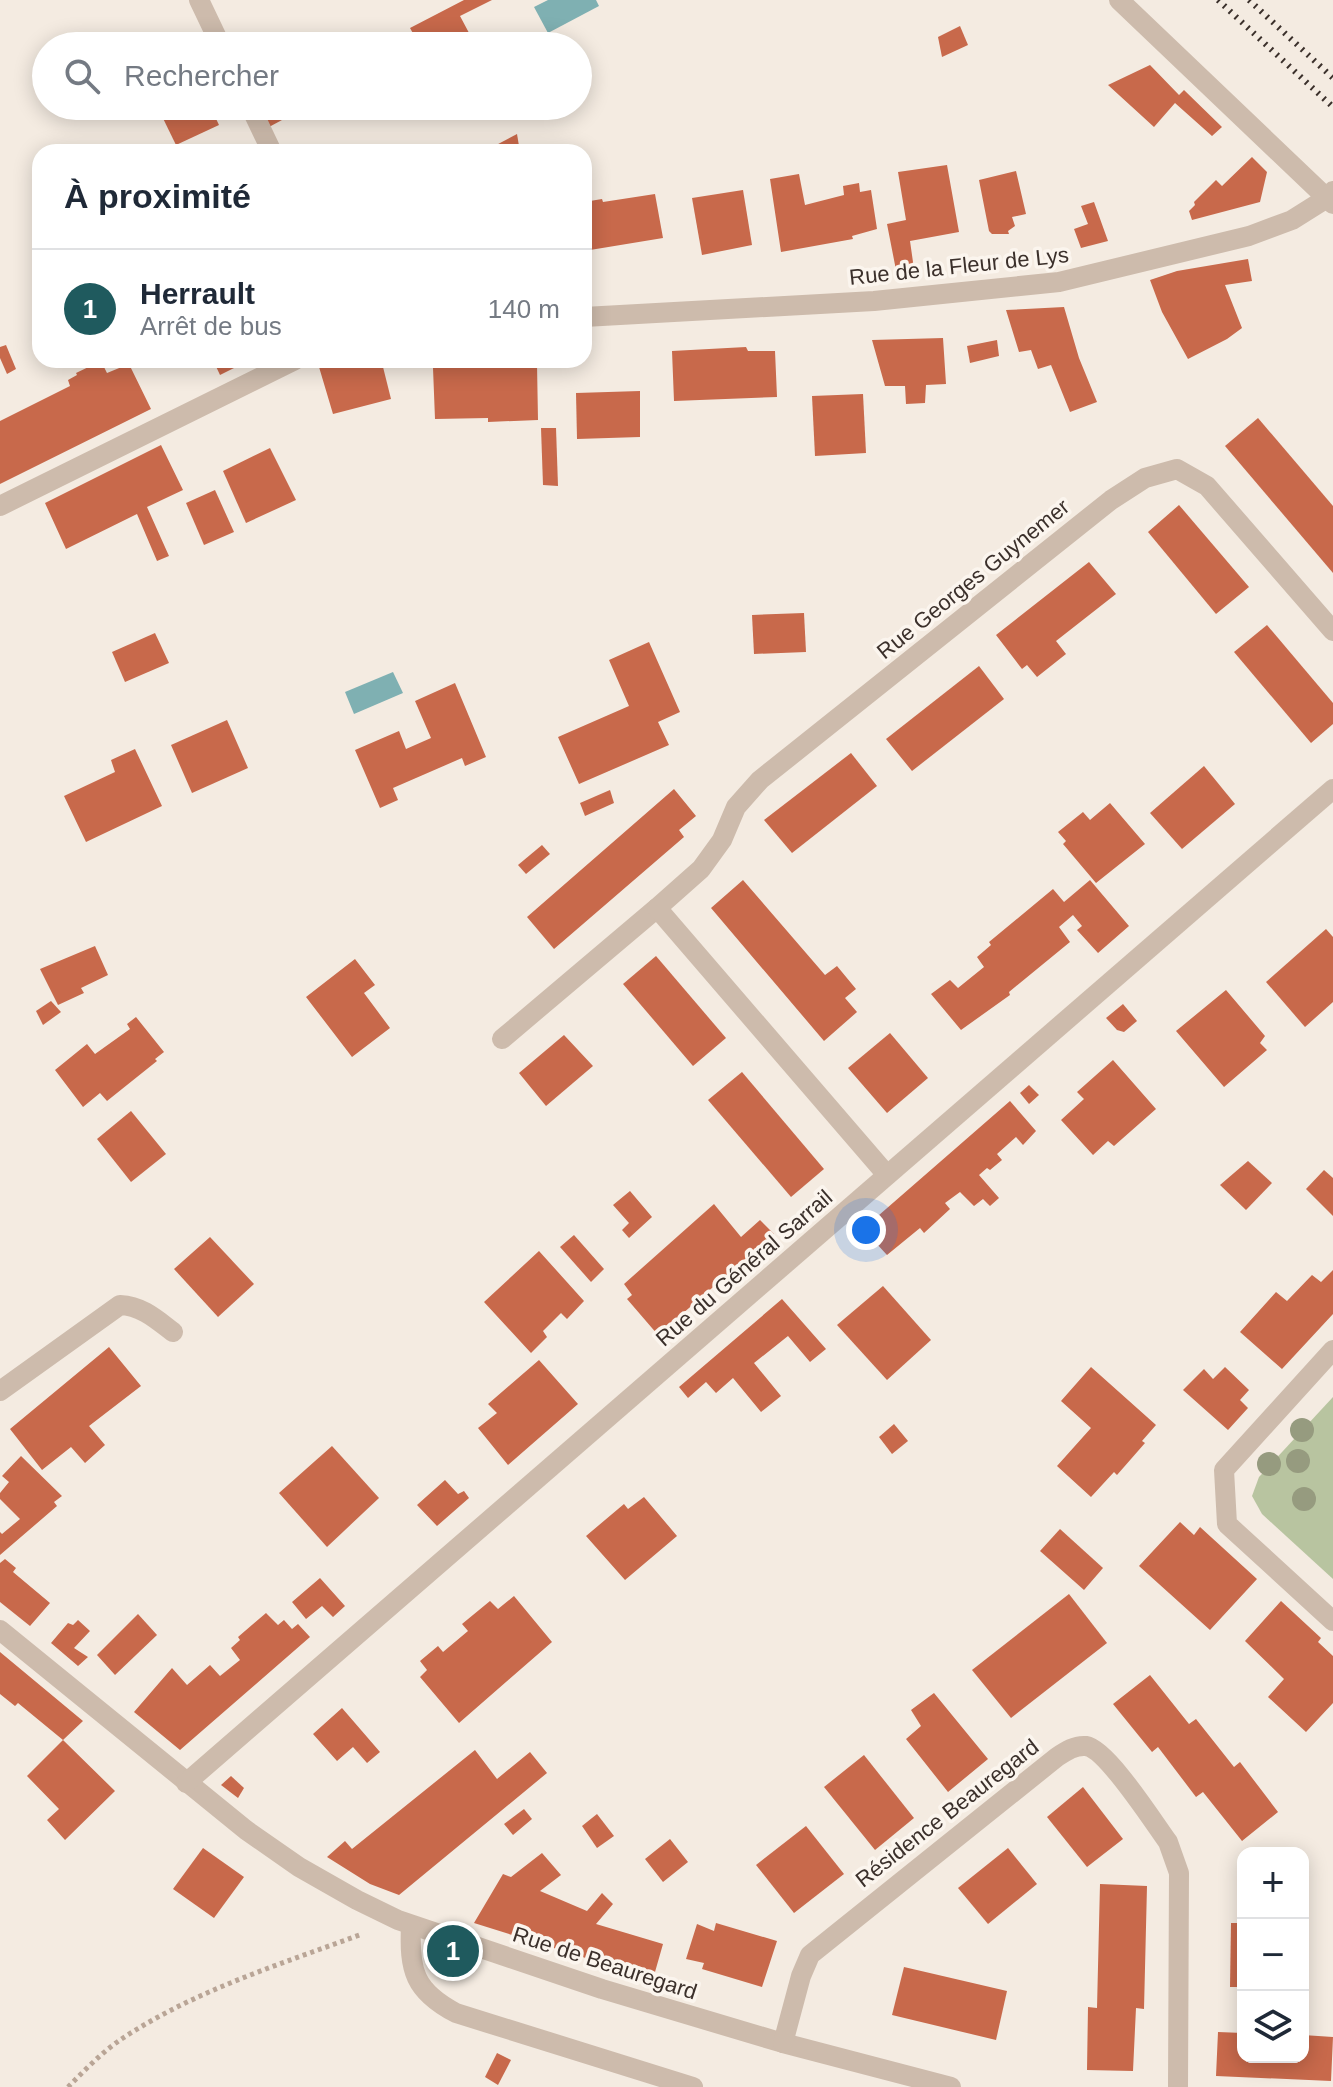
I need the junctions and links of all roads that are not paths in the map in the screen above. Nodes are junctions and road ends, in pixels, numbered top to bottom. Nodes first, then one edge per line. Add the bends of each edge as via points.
1 (199, 0) edge
2 (1119, 0) edge
3 (214, 32) edge
4 (257, 120) edge
5 (268, 144) edge
6 (1331, 197) edge
7 (592, 317) edge
8 (279, 368) edge
9 (0, 506) edge
10 (1333, 631) edge
11 (1333, 789) edge
12 (657, 908) junction
13 (502, 1039) dead end
14 (887, 1175) junction
15 (173, 1332) dead end
16 (1333, 1350) edge
17 (0, 1391) edge
18 (1333, 1621) edge
19 (0, 1630) edge
20 (186, 1783) junction
21 (404, 1923) junction
22 (783, 2043) junction
23 (693, 2087) edge
24 (951, 2087) edge
25 (1178, 2087) edge

1 - 3 street
2 - 6 street
4 - 5 street
6 - 7 street, Rue de la Fleur de Lys via 1292,220 1249,236 1059,282 874,301
8 - 9 street
10 - 12 street, Rue Georges Guynemer via 1207,486 1177,469 1145,478 760,780 736,807 722,840 701,869
11 - 14 street, Rue du Général Sarrail
12 - 13 street, Rue Georges Guynemer
12 - 14 street
14 - 20 street, Rue du Général Sarrail
15 - 17 street via 147,1312 120,1305
16 - 18 street via 1224,1470 1227,1524
19 - 20 street, Rue de Beauregard
20 - 21 street, Rue de Beauregard via 299,1867
21 - 22 street, Rue de Beauregard
21 - 23 street via 413,1971 442,2006
22 - 24 street, Rue de Beauregard
22 - 25 street, Résidence Beauregard via 810,1955 1057,1757 1088,1746 1109,1762 1175,1856

